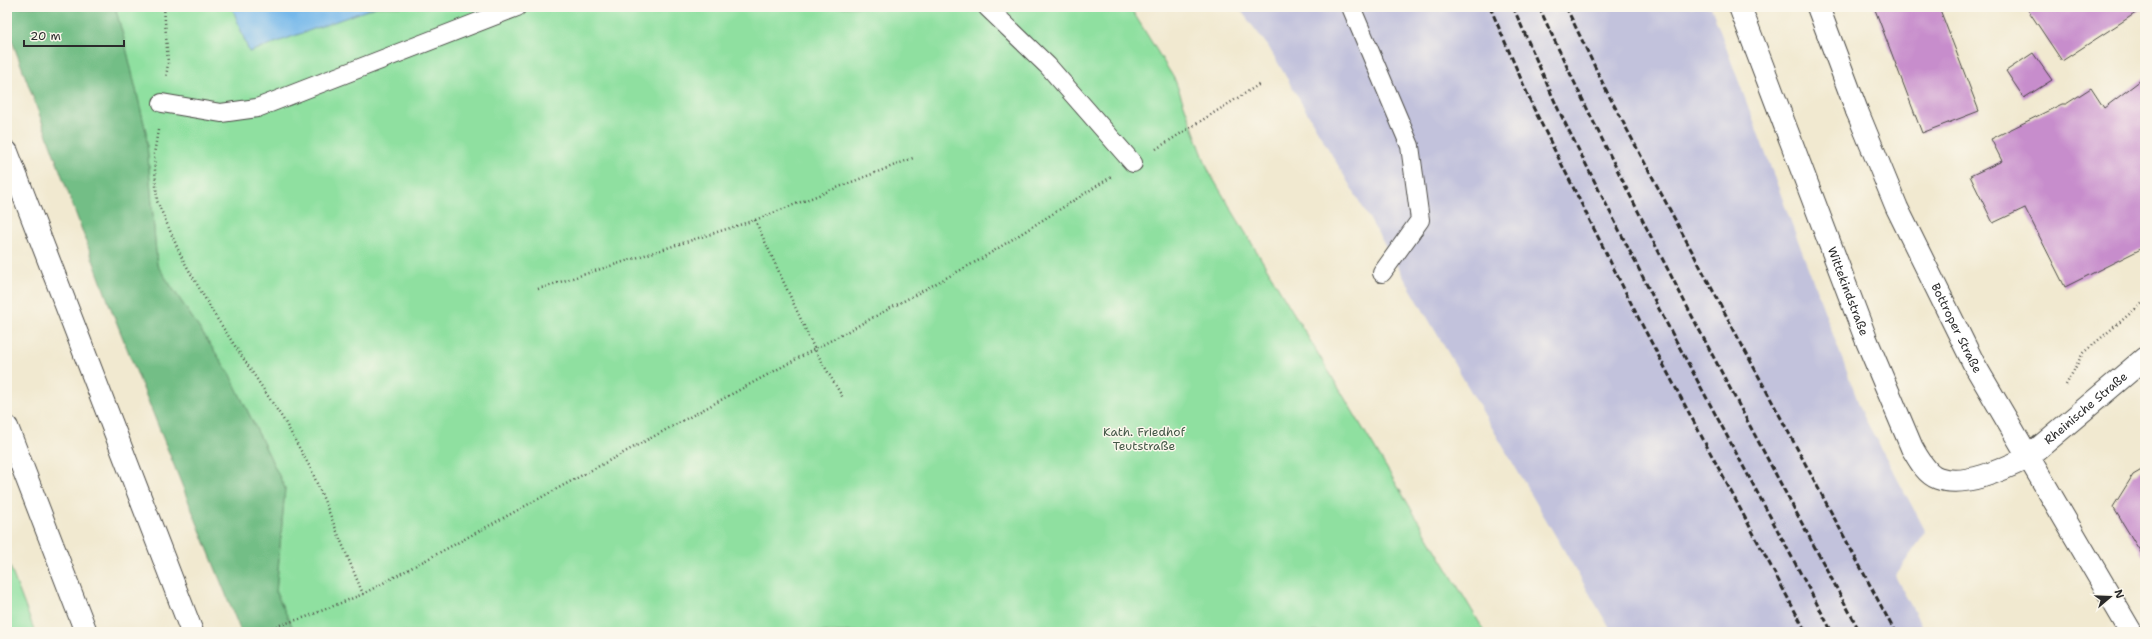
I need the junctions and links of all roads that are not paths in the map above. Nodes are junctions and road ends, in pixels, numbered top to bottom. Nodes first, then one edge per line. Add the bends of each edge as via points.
1 (517, 7) edge
2 (987, 7) edge
3 (1351, 7) edge
4 (1740, 7) edge
5 (1818, 7) edge
6 (162, 103) road end
7 (7, 152) edge
8 (1133, 163) road end
9 (1382, 273) dead end
10 (2145, 358) edge
11 (7, 427) edge
12 (2027, 458) junction
13 (86, 632) edge
14 (192, 632) edge
15 (2131, 632) edge

1 - 6 lane via 257,108 221,112
2 - 8 lane via 1048,66
3 - 9 lane via 1410,146 1420,220
4 - 12 main road, Wittekindstraße via 1866,339 1920,462 1937,478 1948,480 1992,475
5 - 12 main road, Bottroper Straße via 1897,208 1974,364
7 - 14 main road
10 - 12 main road, Rheinische Straße
11 - 13 main road
12 - 15 main road, Bottroper Straße

